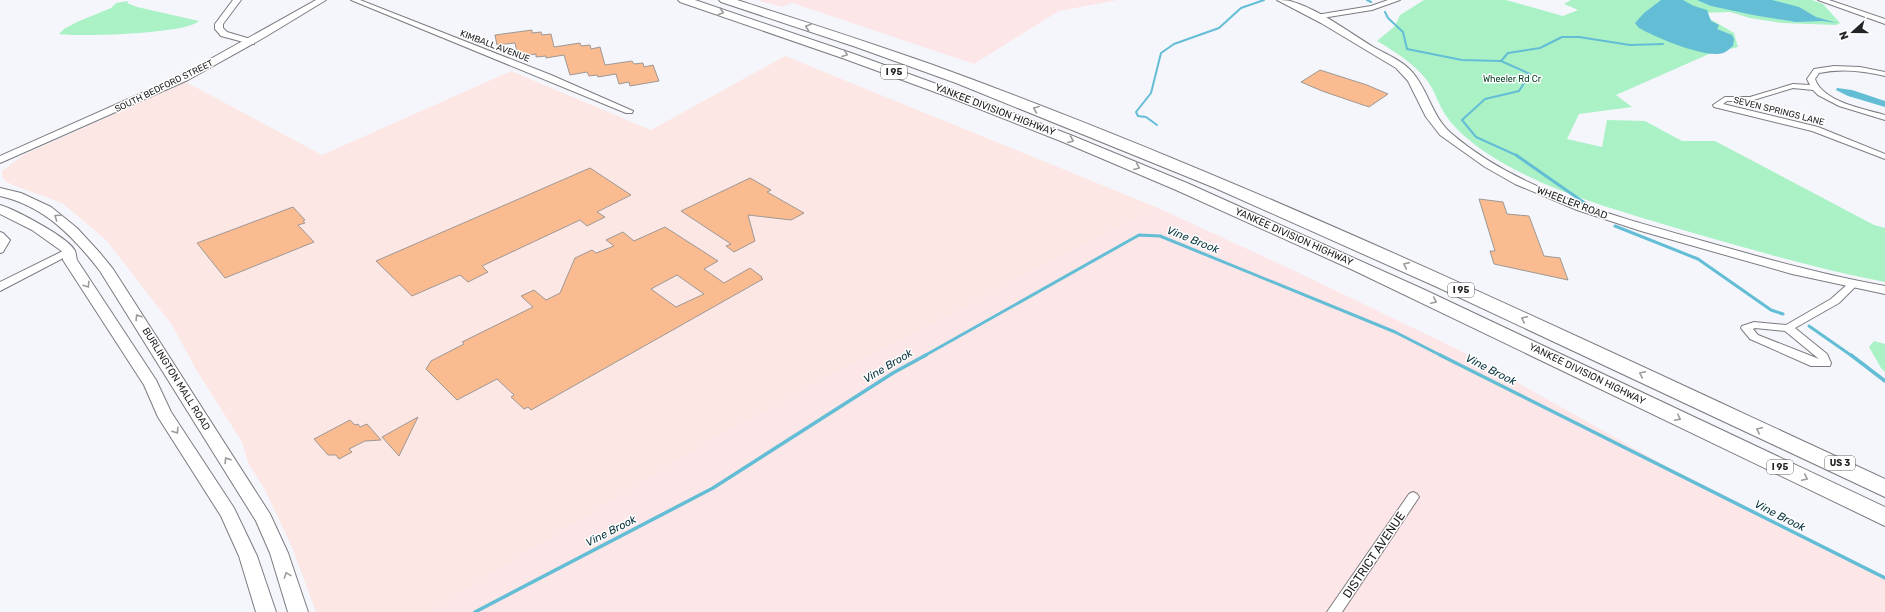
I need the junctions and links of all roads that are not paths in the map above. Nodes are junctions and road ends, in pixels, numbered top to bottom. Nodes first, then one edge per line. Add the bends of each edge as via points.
1 (237, 0) edge
2 (322, 0) edge
3 (354, 0) edge
4 (684, 0) edge
5 (725, 0) edge
6 (1281, 0) edge
7 (1396, 0) edge
8 (1822, 0) edge
9 (1316, 17) junction
10 (1885, 22) edge
11 (219, 26) junction
12 (262, 35) junction
13 (251, 42) junction
14 (1885, 74) edge
15 (1815, 88) junction
16 (629, 111) dead end
17 (1885, 118) edge
18 (21, 151) junction
19 (1885, 157) edge
20 (0, 160) edge
21 (0, 165) edge
22 (0, 186) edge
23 (6, 193) edge
24 (0, 209) edge
25 (0, 235) edge
26 (86, 244) junction
27 (0, 250) edge
28 (69, 251) junction
29 (1853, 284) junction
30 (0, 287) edge
31 (1885, 290) edge
32 (1788, 328) junction
33 (1794, 446) junction
34 (1885, 480) edge
35 (1885, 489) edge
36 (1829, 490) junction
37 (1413, 497) dead end
38 (1885, 517) edge
39 (1885, 524) edge
40 (266, 612) edge
41 (298, 612) edge
42 (1334, 612) edge

1 - 11 street
2 - 12 main road, SOUTH BEDFORD STREET
3 - 16 street, KIMBALL AVENUE
4 -> 36 highway, YANKEE DIVISION HIGHWAY / I 95 via 926,83 1184,187 1432,300
33 -> 5 highway, YANKEE DIVISION HIGHWAY / I 95 via 1500,308 1230,188 993,92
6 - 9 main road, WHEELER ROAD
7 - 9 street via 1372,8
8 - 10 street
9 - 29 main road, WHEELER ROAD via 1401,67 1414,81 1435,123 1445,133 1481,160 1521,183 1614,218 1747,257
11 - 12 street via 234,32
11 - 13 street via 224,34
12 - 13 main road, SOUTH BEDFORD STREET
13 - 18 main road, SOUTH BEDFORD STREET via 170,84
14 - 15 street via 1861,69 1826,69 1813,75 1811,83
15 - 17 street via 1835,102
15 - 19 street, SEVEN SPRINGS LANE via 1793,86 1750,99 1725,99 1717,105 1815,129
18 - 20 main road, SOUTH BEDFORD STREET
18 - 21 main road
22 - 23 main road, BURLINGTON MALL ROAD
26 -> 23 main road, BURLINGTON MALL ROAD via 65,222 44,208
24 - 28 main road via 35,226
25 - 27 street via 5,240
26 - 28 main road
41 -> 26 main road, BURLINGTON MALL ROAD via 279,553 264,518 115,282
28 - 30 street
28 -> 40 main road via 70,260 151,384 164,413 228,513 246,551
29 - 31 main road, WHEELER ROAD
29 - 32 street via 1835,301
32 - 32 street via 1754,325 1746,328 1754,337 1815,363 1826,363 1823,357
33 - 34 highway, US 3
33 - 35 highway, YANKEE DIVISION HIGHWAY / I 95
36 - 38 highway, YANKEE DIVISION HIGHWAY / I 95
36 - 39 highway
37 - 42 street, DISTRICT AVENUE

